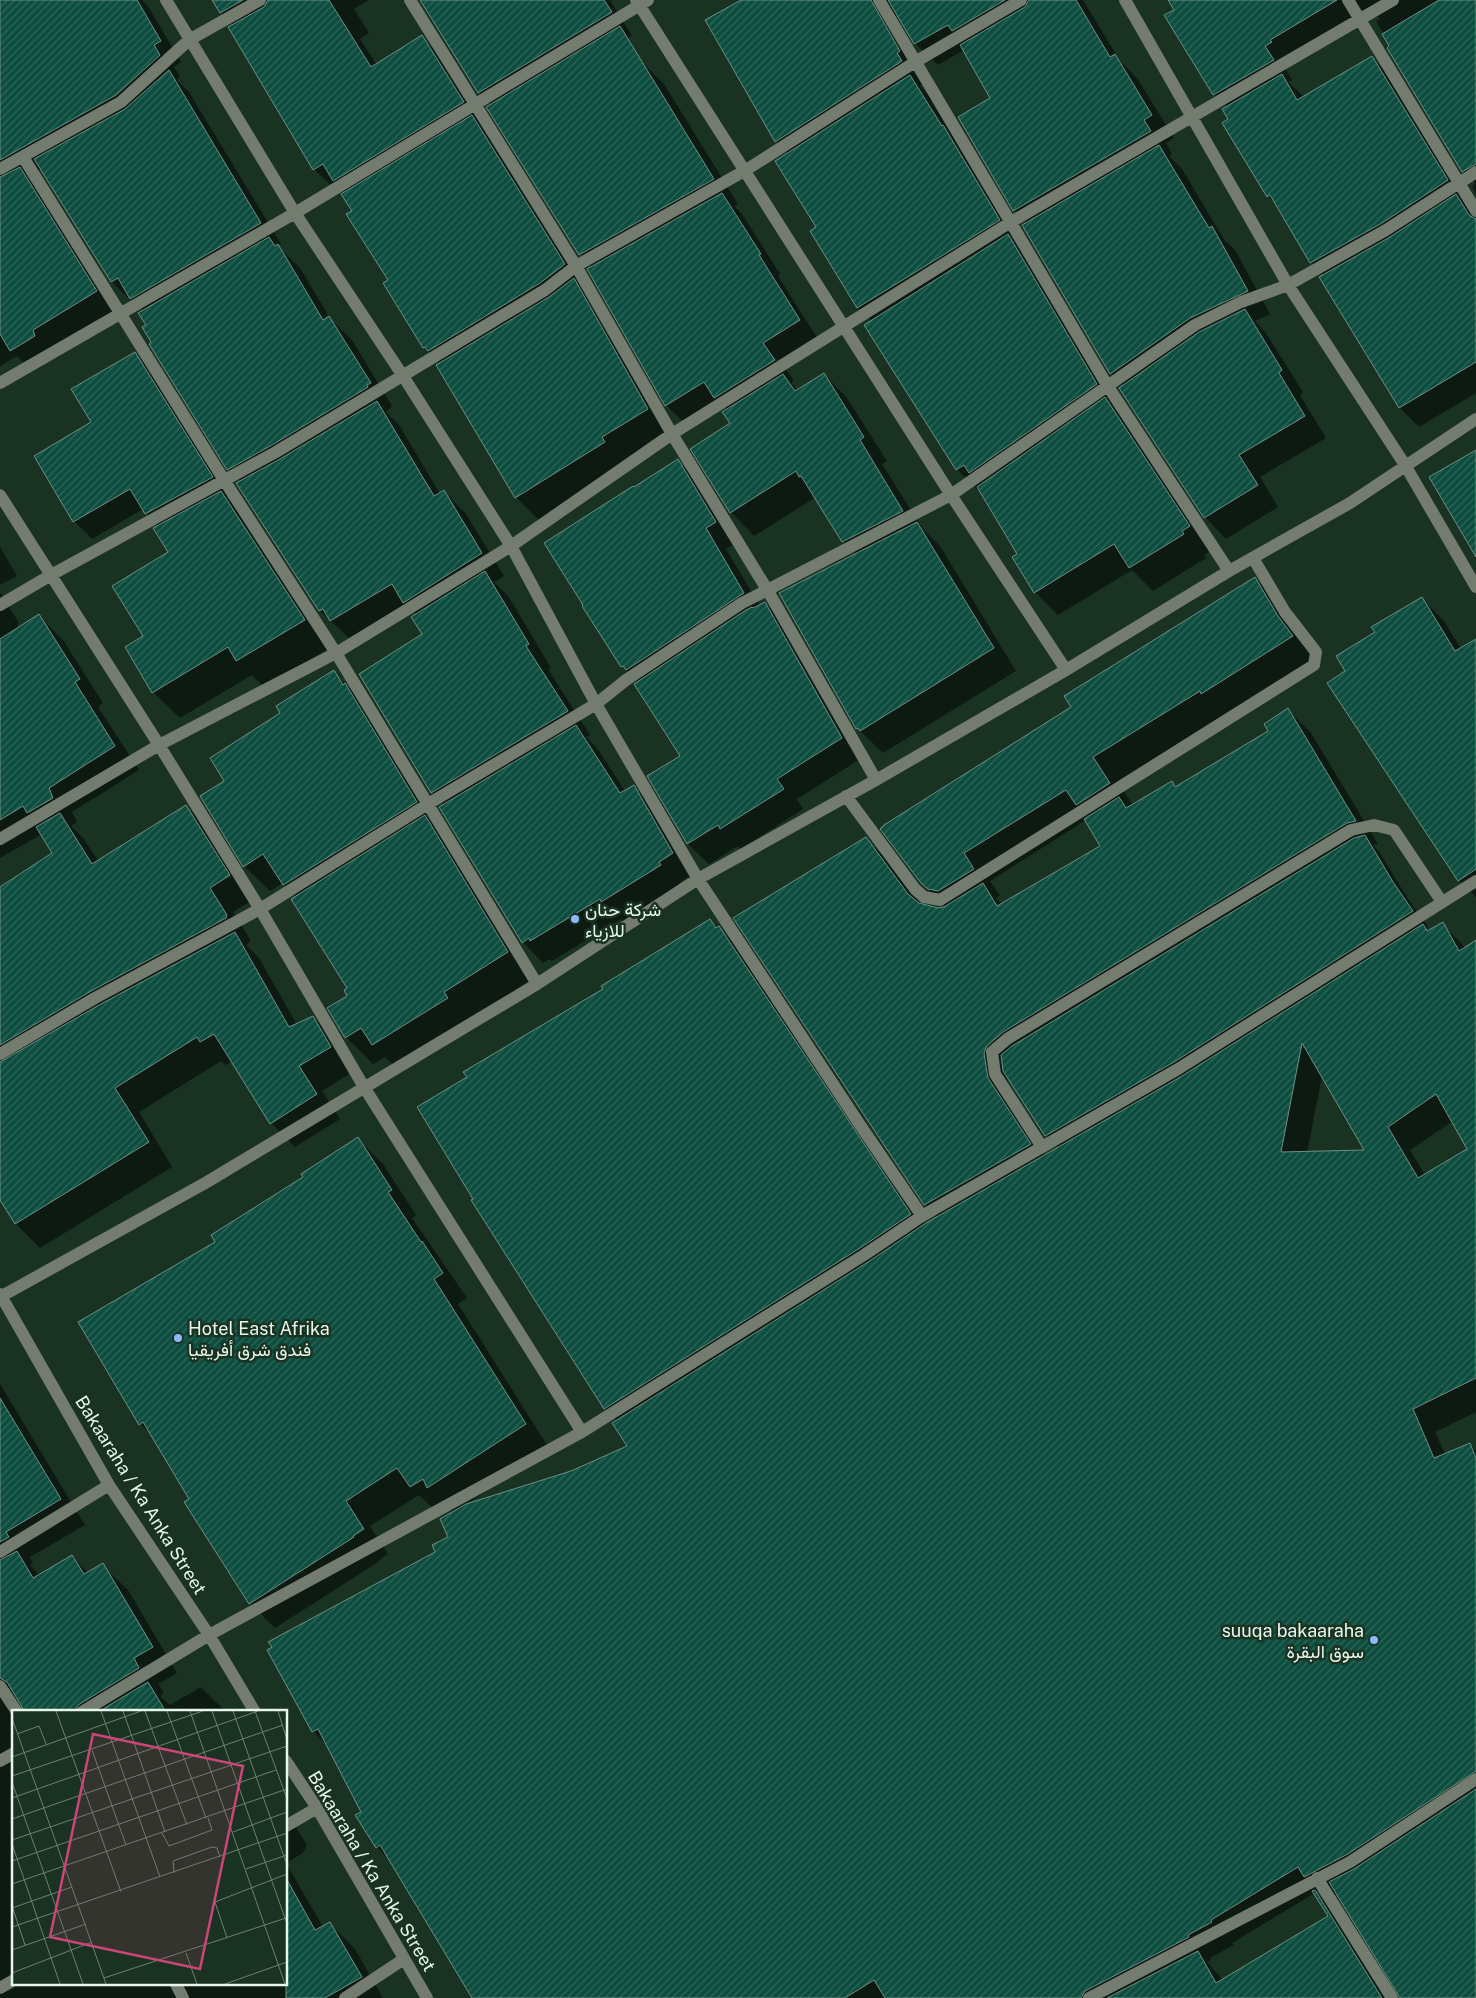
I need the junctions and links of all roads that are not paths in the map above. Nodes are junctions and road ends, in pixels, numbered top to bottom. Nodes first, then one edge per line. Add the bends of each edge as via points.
1 (166, 0) edge
2 (260, 0) edge
3 (410, 0) edge
4 (879, 0) edge
5 (1021, 0) edge
6 (1125, 0) edge
7 (1348, 0) edge
8 (1393, 0) edge
9 (641, 2) edge
10 (1359, 18) junction
11 (189, 40) junction
12 (915, 62) junction
13 (476, 106) junction
14 (1191, 119) junction
15 (23, 157) junction
16 (0, 169) edge
17 (746, 170) junction
18 (1476, 172) edge
19 (1458, 183) junction
20 (1476, 211) edge
21 (295, 213) junction
22 (1011, 222) junction
23 (576, 266) junction
24 (1288, 285) junction
25 (121, 315) junction
26 (844, 326) junction
27 (403, 376) junction
28 (0, 383) edge
29 (1107, 386) junction
30 (1476, 419) edge
31 (672, 434) junction
32 (1405, 465) junction
33 (224, 480) junction
34 (0, 495) edge
35 (951, 495) junction
36 (511, 546) junction
37 (1253, 558) junction
38 (1229, 571) junction
39 (51, 574) junction
40 (1476, 587) edge
41 (768, 591) junction
42 (0, 606) edge
43 (336, 653) junction
44 (1066, 670) junction
45 (596, 704) junction
46 (159, 746) junction
47 (876, 780) junction
48 (846, 796) junction
49 (428, 804) junction
50 (0, 839) edge
51 (698, 879) junction
52 (1476, 881) edge
53 (1442, 902) junction
54 (260, 909) junction
55 (537, 984) junction
56 (0, 1054) edge
57 (364, 1087) junction
58 (1042, 1147) junction
59 (922, 1216) junction
60 (0, 1296) edge
61 (582, 1432) junction
62 (109, 1485) junction
63 (0, 1552) edge
64 (209, 1635) junction
65 (0, 1686) edge
66 (16, 1710) edge
67 (85, 1710) edge
68 (254, 1710) edge
69 (12, 1753) edge
70 (0, 1760) edge
71 (288, 1764) edge
72 (1476, 1779) edge
73 (317, 1808) junction
74 (288, 1825) edge
75 (1317, 1878) junction
76 (404, 1959) junction
77 (12, 1981) edge
78 (177, 1986) edge
79 (0, 1988) edge
80 (183, 1998) edge
81 (345, 1998) edge
82 (427, 1998) edge
83 (1089, 1998) edge
84 (1392, 1998) edge

1 - 11 street
2 - 11 street
3 - 13 street
4 - 12 street
5 - 12 street
6 - 14 street
7 - 10 street
8 - 10 street
9 - 13 street
9 - 17 street
10 - 14 street
10 - 19 street
11 - 15 street via 121,102
11 - 21 street
12 - 17 street
12 - 22 street
13 - 21 street
13 - 23 street
14 - 22 street
14 - 24 street
15 - 16 street
15 - 25 street
17 - 23 street
17 - 26 street
18 - 19 street
19 - 20 street
19 - 24 street via 1386,230
21 - 25 street
21 - 27 street
22 - 26 street
22 - 29 street
23 - 27 street via 545,290
23 - 31 street
24 - 29 street via 1242,302 1195,325
24 - 32 street
25 - 28 street
25 - 33 street
26 - 31 street
26 - 35 street
27 - 33 street
27 - 36 street
29 - 35 street
29 - 38 street
30 - 32 street
31 - 36 street
31 - 41 street
32 - 37 street via 1350,503
32 - 40 street
33 - 39 street
33 - 43 street
34 - 39 street
35 - 41 street
35 - 44 street
36 - 43 street
36 - 45 street
37 - 38 street
37 - 48 street via 1285,612 1316,652 1314,665 940,900 924,897 915,889
38 - 44 street
39 - 42 street
39 - 46 street
41 - 45 street via 734,608 626,680
41 - 47 street
43 - 46 street
43 - 49 street
44 - 47 street
45 - 49 street
45 - 51 street
46 - 50 street
46 - 54 street
47 - 48 street
48 - 51 street
49 - 54 street
49 - 55 street
51 - 55 street
51 - 59 street
52 - 53 street
53 - 58 street via 1178,1069
53 - 58 street via 1394,830 1374,825 1351,830 1007,1039 992,1052 995,1074
54 - 56 street via 95,998
54 - 57 street
55 - 57 street
57 - 60 street via 207,1182
57 - 61 street
58 - 59 street
59 - 61 street
60 - 62 street, Bakaaraha / Ka Anka Street
61 - 64 street
62 - 63 street
62 - 64 street, Bakaaraha / Ka Anka Street
64 - 67 street
64 - 68 street, Bakaaraha / Ka Anka Street
65 - 66 street
69 - 70 street
71 - 73 street, Bakaaraha / Ka Anka Street
72 - 75 street via 1350,1862
73 - 74 street
73 - 76 street, Bakaaraha / Ka Anka Street
75 - 83 street
75 - 84 street
76 - 81 street
76 - 82 street, Bakaaraha / Ka Anka Street
77 - 79 street
78 - 80 street

